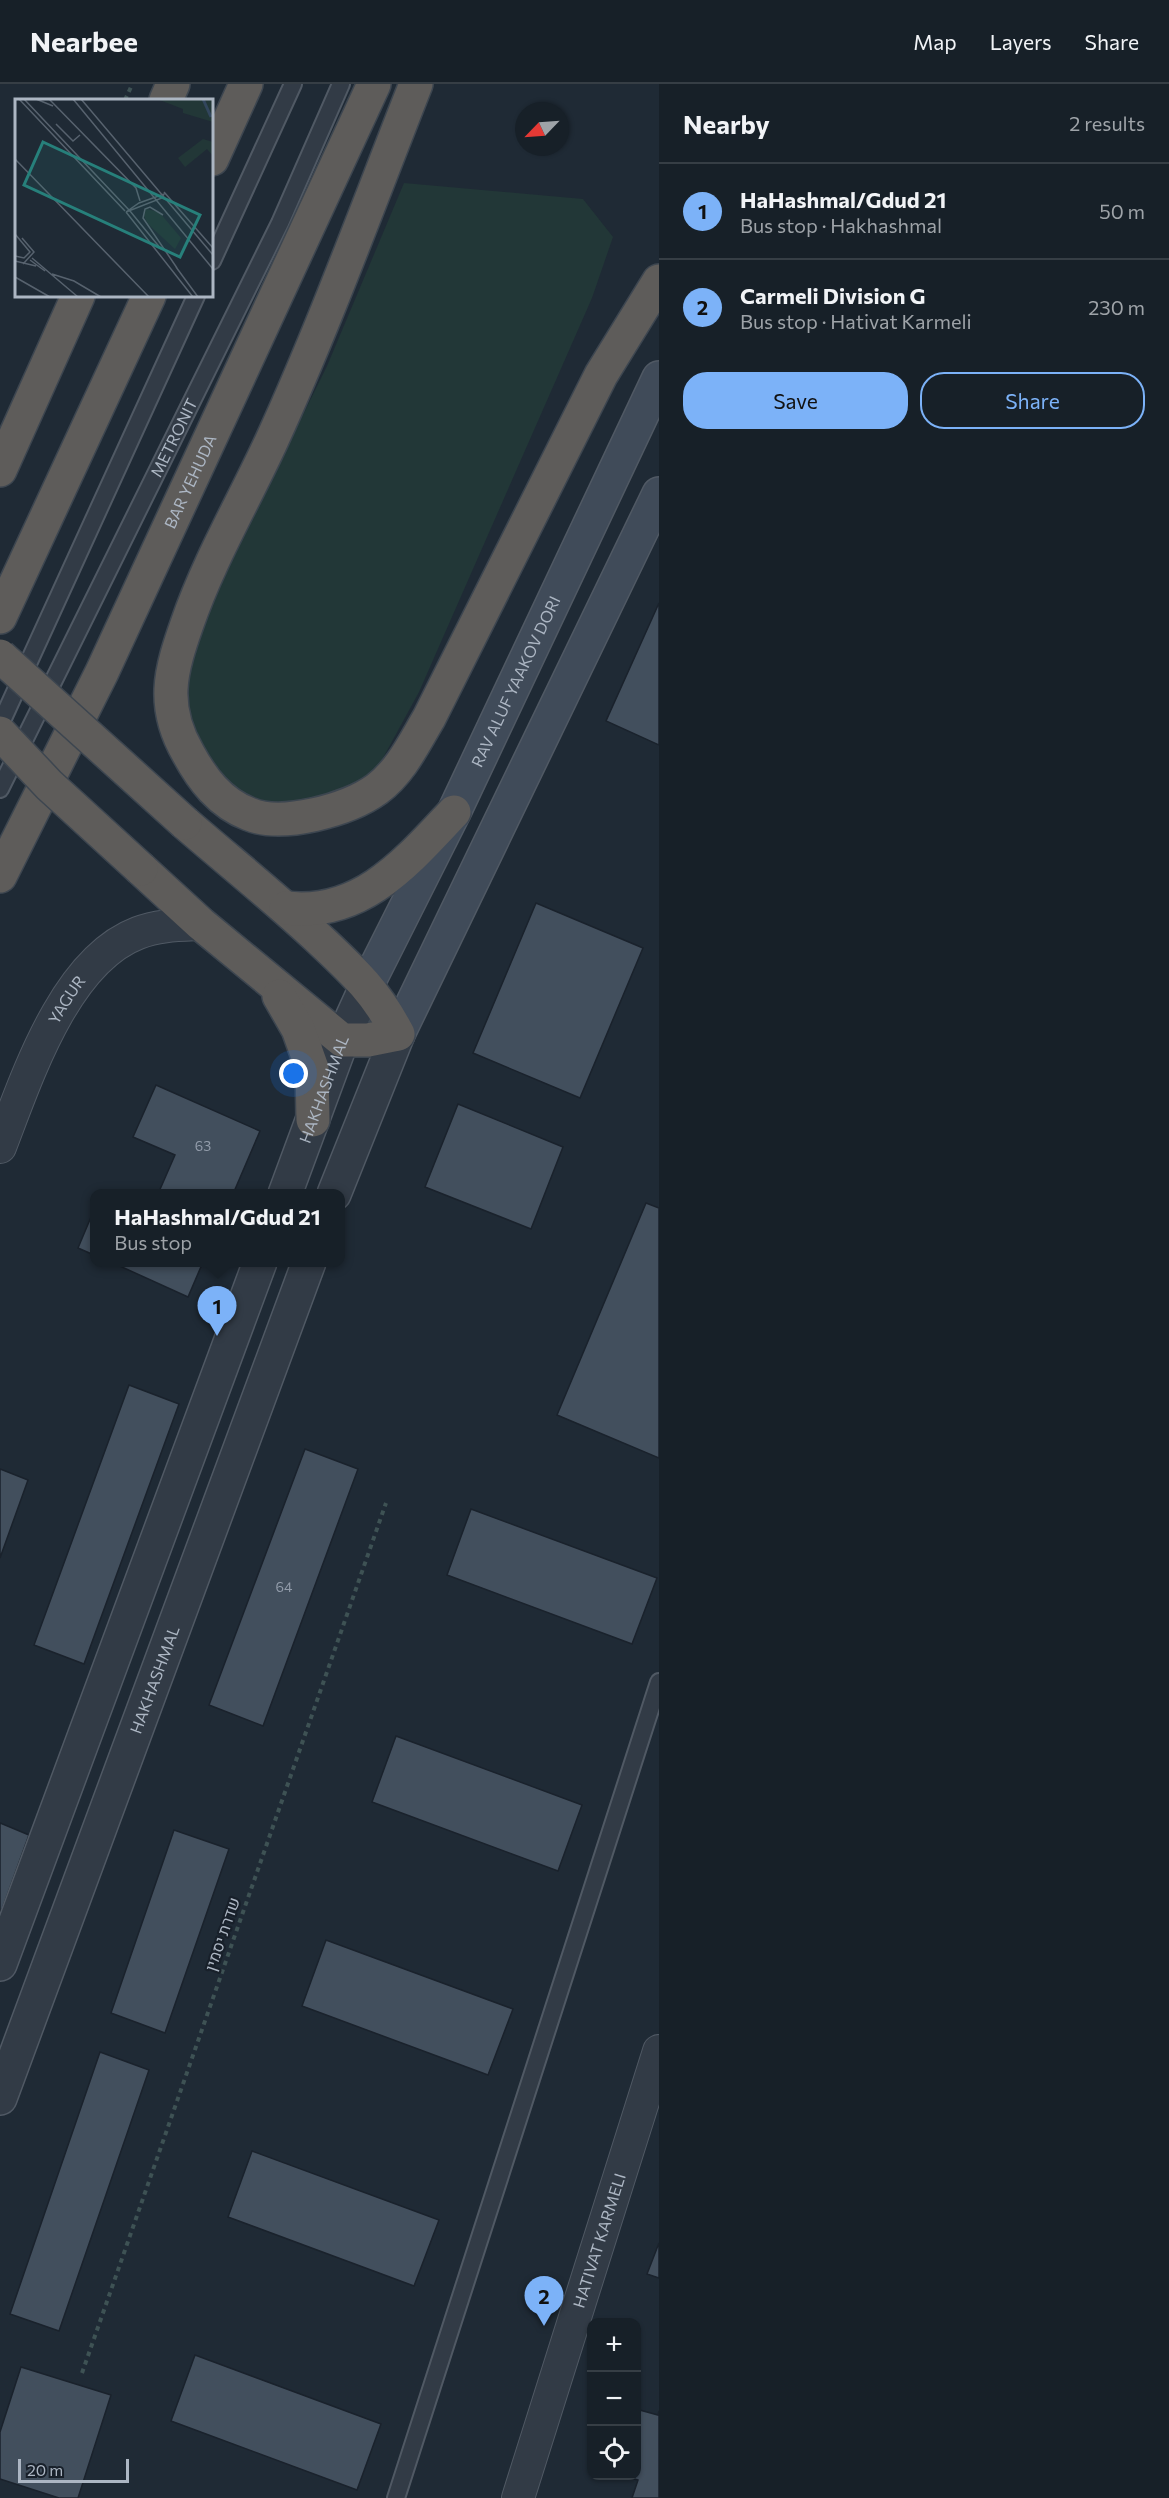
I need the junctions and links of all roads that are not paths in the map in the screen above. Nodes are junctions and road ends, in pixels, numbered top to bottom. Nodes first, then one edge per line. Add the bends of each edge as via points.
1 (173, 84) edge
2 (246, 84) edge
3 (293, 84) edge
4 (341, 84) edge
5 (374, 84) edge
6 (416, 84) edge
7 (166, 99) edge
8 (213, 157) edge
9 (213, 259) edge
10 (659, 281) edge
11 (78, 297) edge
12 (148, 297) edge
13 (196, 297) edge
14 (659, 378) edge
15 (0, 470) edge
16 (659, 494) edge
17 (0, 618) edge
18 (0, 656) edge
19 (0, 725) edge
20 (0, 733) edge
21 (0, 789) edge
22 (453, 812) junction
23 (0, 876) edge
24 (286, 908) junction
25 (201, 924) junction
26 (273, 984) junction
27 (367, 985) junction
28 (398, 1034) junction
29 (342, 1040) junction
30 (313, 1120) junction
31 (0, 1148) edge
32 (287, 1189) edge
33 (336, 1189) edge
34 (259, 1267) edge
35 (308, 1267) edge
36 (659, 1682) edge
37 (0, 1964) edge
38 (659, 2051) edge
39 (0, 2098) edge
40 (396, 2498) edge
41 (518, 2498) edge

1 - 7 highway
2 - 8 highway
3 - 9 lane
4 - 21 lane, METRONIT via 280,223
5 - 23 highway, BAR YEHUDA via 102,672
6 - 10 highway via 321,326 272,440 196,598 178,649 171,689 178,736 210,787 228,804 251,816 308,817 341,808 377,789 400,767 429,718 601,375
11 - 15 highway
12 - 17 highway
13 - 19 lane
14 - 22 main road, RAV ALUF YAAKOV DORI
16 - 28 main road
18 - 24 highway, bridge
20 - 25 highway, bridge via 49,785
22 - 24 highway via 410,859 366,892 318,909
22 - 27 main road, RAV ALUF YAAKOV DORI
24 - 27 highway
25 - 26 highway
25 - 31 street, YAGUR via 138,933 108,950 77,983 37,1054
26 - 29 highway
26 - 30 highway via 298,1029 312,1068
27 - 28 highway
27 - 29 street, HAKHASHMAL
28 - 29 highway
28 - 33 street
29 - 30 street, HAKHASHMAL
30 - 32 street, HAKHASHMAL
34 - 37 street
35 - 39 street, HAKHASHMAL
36 - 40 lane
38 - 41 street, HATIVAT KARMELI

